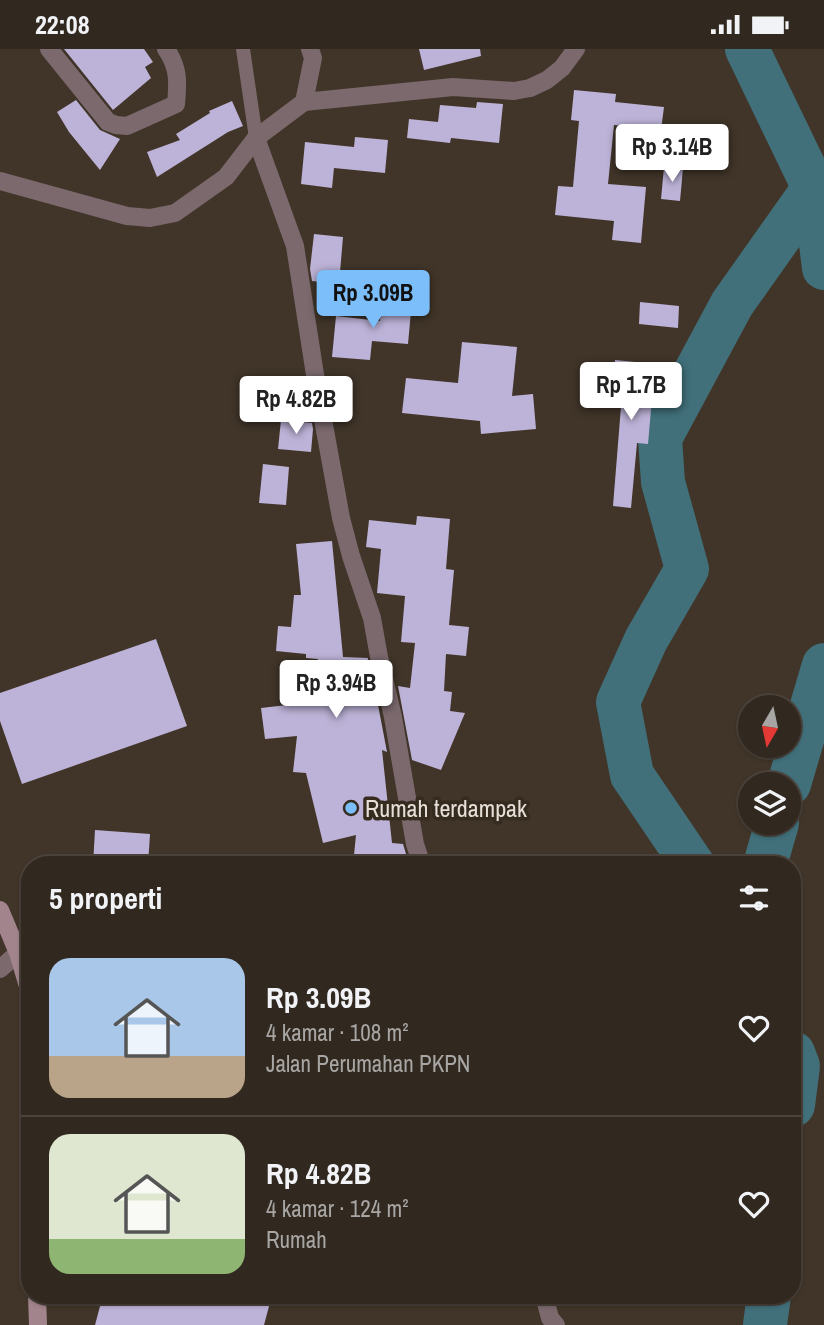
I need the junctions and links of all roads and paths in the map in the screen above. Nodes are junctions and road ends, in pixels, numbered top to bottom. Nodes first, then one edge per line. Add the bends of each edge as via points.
1 (49, 49) edge
2 (166, 49) edge
3 (243, 49) edge
4 (310, 49) edge
5 (576, 49) edge
6 (303, 102) junction
7 (256, 138) junction
8 (0, 181) edge
9 (419, 856) edge
10 (0, 910) edge
11 (18, 953) junction
12 (21, 963) edge
13 (0, 969) edge
14 (37, 1304) edge
15 (546, 1304) edge
16 (38, 1325) edge
17 (556, 1325) edge

1 - 2 street via 108,122 116,125 127,125 176,104 178,80
3 - 7 lane
4 - 6 street via 313,58
5 - 6 street via 562,68 530,88 453,87
6 - 7 street
7 - 8 street via 226,177 175,213 150,218 127,216
7 - 9 street via 295,246 341,518 372,618
10 - 11 main road
11 - 12 main road
11 - 13 street
14 - 16 main road
15 - 17 street

